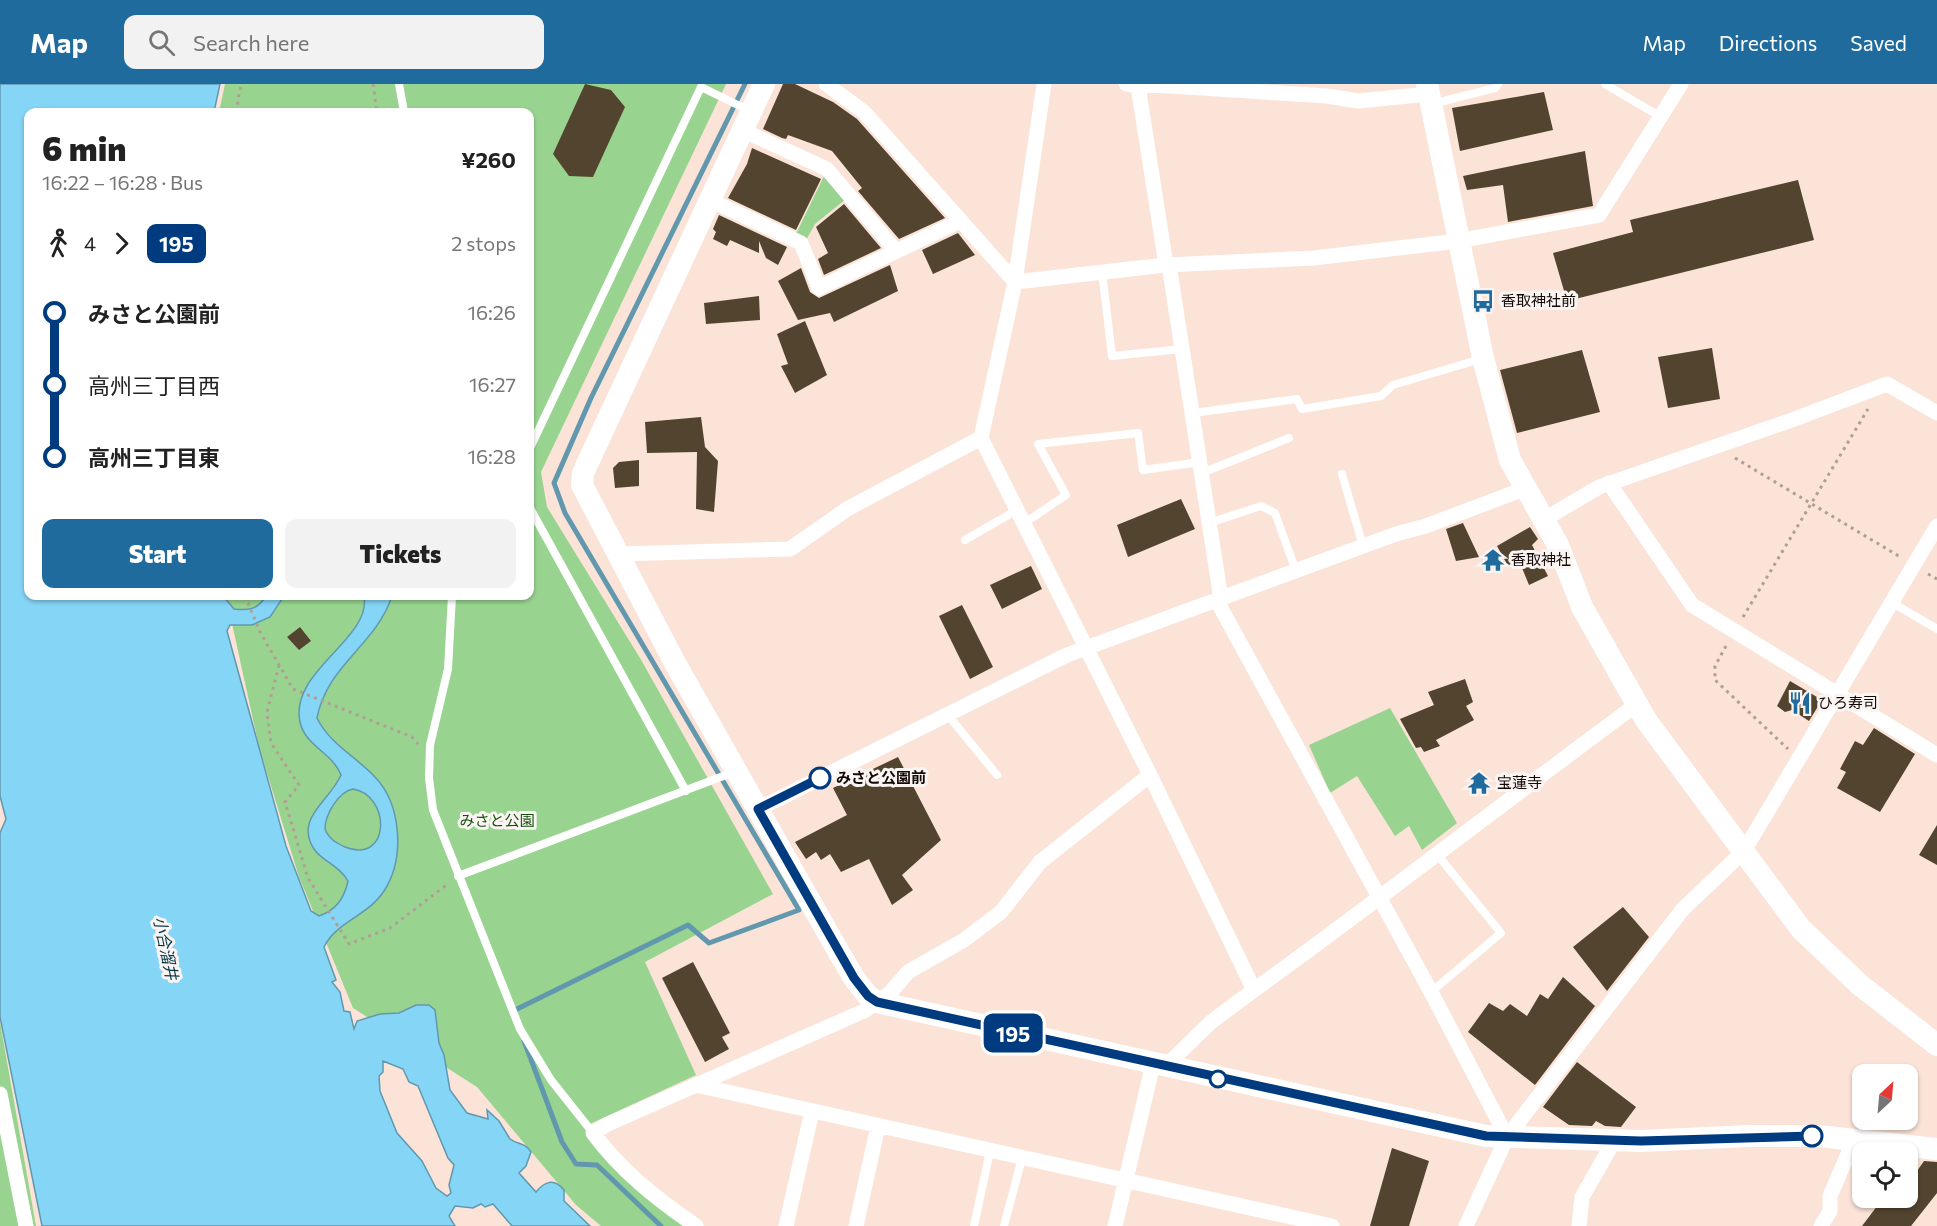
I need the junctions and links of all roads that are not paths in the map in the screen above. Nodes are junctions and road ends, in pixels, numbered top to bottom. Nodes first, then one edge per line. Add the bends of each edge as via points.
1 (399, 84) edge
2 (764, 84) edge
3 (1044, 84) edge
4 (1498, 84) edge
5 (1605, 84) edge
6 (1681, 84) edge
7 (828, 85) edge
8 (1134, 85) edge
9 (1429, 94) edge
10 (403, 108) edge
11 (1661, 117) junction
12 (746, 121) junction
13 (710, 200) junction
14 (960, 221) junction
15 (1458, 241) junction
16 (896, 251) junction
17 (1168, 265) junction
18 (1102, 272) junction
19 (1015, 282) junction
20 (1183, 349) junction
21 (1482, 358) junction
22 (1937, 412) edge
23 (1193, 413) junction
24 (981, 438) junction
25 (1289, 438) dead end
26 (534, 440) edge
27 (1201, 468) junction
28 (1342, 474) dead end
29 (1609, 483) junction
30 (1524, 489) junction
31 (534, 515) edge
32 (1020, 517) junction
33 (1543, 520) junction
34 (1209, 523) junction
35 (1937, 526) edge
36 (965, 540) dead end
37 (1363, 546) junction
38 (619, 554) junction
39 (1296, 571) junction
40 (452, 600) edge
41 (1219, 600) junction
42 (1891, 602) junction
43 (1937, 629) edge
44 (1085, 648) junction
45 (1836, 694) junction
46 (1636, 705) junction
47 (947, 714) junction
48 (1937, 755) edge
49 (736, 772) junction
50 (997, 774) dead end
51 (1150, 775) junction
52 (686, 791) junction
53 (758, 809) junction
54 (1744, 851) junction
55 (1436, 853) junction
56 (458, 876) junction
57 (1380, 900) junction
58 (1254, 990) junction
59 (1431, 992) junction
60 (877, 1002) junction
61 (1937, 1046) edge
62 (1159, 1065) junction
63 (696, 1085) junction
64 (0, 1094) edge
65 (812, 1111) junction
66 (878, 1126) junction
67 (593, 1133) junction
68 (1507, 1137) junction
69 (1854, 1140) junction
70 (1614, 1141) junction
71 (1937, 1149) edge
72 (990, 1151) junction
73 (1022, 1158) junction
74 (1125, 1181) junction
75 (26, 1226) edge
76 (696, 1226) edge
77 (786, 1226) edge
78 (856, 1226) edge
79 (974, 1226) edge
80 (1004, 1226) edge
81 (1115, 1226) edge
82 (1332, 1226) edge
83 (1466, 1226) edge
84 (1579, 1226) edge
85 (1821, 1226) edge

1 - 10 lane
2 - 12 street
3 - 19 street
4 - 9 lane via 1495,88
5 - 11 lane
6 - 11 street
7 - 14 street via 864,112
8 - 9 street via 1358,101
8 - 17 street
9 - 15 street
11 - 15 street via 1599,215
12 - 13 street
12 - 16 street via 827,169
12 - 26 lane via 701,87
13 - 16 street via 801,243 819,288
13 - 38 street via 583,473 582,485
14 - 16 street
14 - 19 street
15 - 17 street via 1314,258
15 - 21 street
17 - 18 street
17 - 20 street
18 - 19 street
18 - 20 lane via 1112,356
19 - 24 street
20 - 23 street
21 - 23 lane via 1393,385 1381,396 1302,409 1297,399
21 - 30 street via 1510,460
22 - 29 street via 1887,384
23 - 27 street
24 - 32 street
24 - 38 street via 847,509 789,549
25 - 27 lane
27 - 32 lane via 1143,471 1138,433 1038,444 1066,495
27 - 34 street
28 - 37 lane
29 - 33 street
29 - 45 street via 1692,605
30 - 33 street
30 - 37 street
31 - 52 lane
32 - 36 lane
32 - 44 street
33 - 46 street via 1558,545 1582,607
34 - 39 lane via 1261,506 1275,513
34 - 41 street
35 - 42 street
37 - 39 street
38 - 49 street
39 - 41 street
40 - 56 lane via 448,669 429,778 433,810
41 - 44 street
41 - 57 street
42 - 43 lane
42 - 45 street
44 - 47 street
44 - 51 street
45 - 48 street
45 - 54 street
46 - 54 street
46 - 55 street
47 - 50 lane
47 - 53 street
49 - 52 lane
49 - 53 street
51 - 58 street
51 - 60 street via 1040,862 1001,912 964,940 908,972
52 - 56 lane
53 - 60 street via 854,978
54 - 61 street via 1801,928 1860,985
54 - 68 street via 1683,909
55 - 57 street
55 - 59 lane via 1501,933
56 - 67 lane via 520,1029 551,1080
57 - 58 street
57 - 59 street
58 - 62 street
59 - 68 street
60 - 62 street
60 - 63 street
62 - 68 street via 1486,1136
62 - 74 street
63 - 65 street
63 - 67 street
64 - 75 street
65 - 66 street
65 - 77 street
66 - 72 street
66 - 78 street
67 - 76 street via 605,1150 662,1203
68 - 70 street
68 - 83 street
69 - 70 street via 1749,1136
69 - 71 street
69 - 85 street via 1830,1196 1830,1211
70 - 84 street via 1582,1197
72 - 73 street
72 - 79 lane
73 - 74 street
73 - 80 lane
74 - 81 street
74 - 82 street

